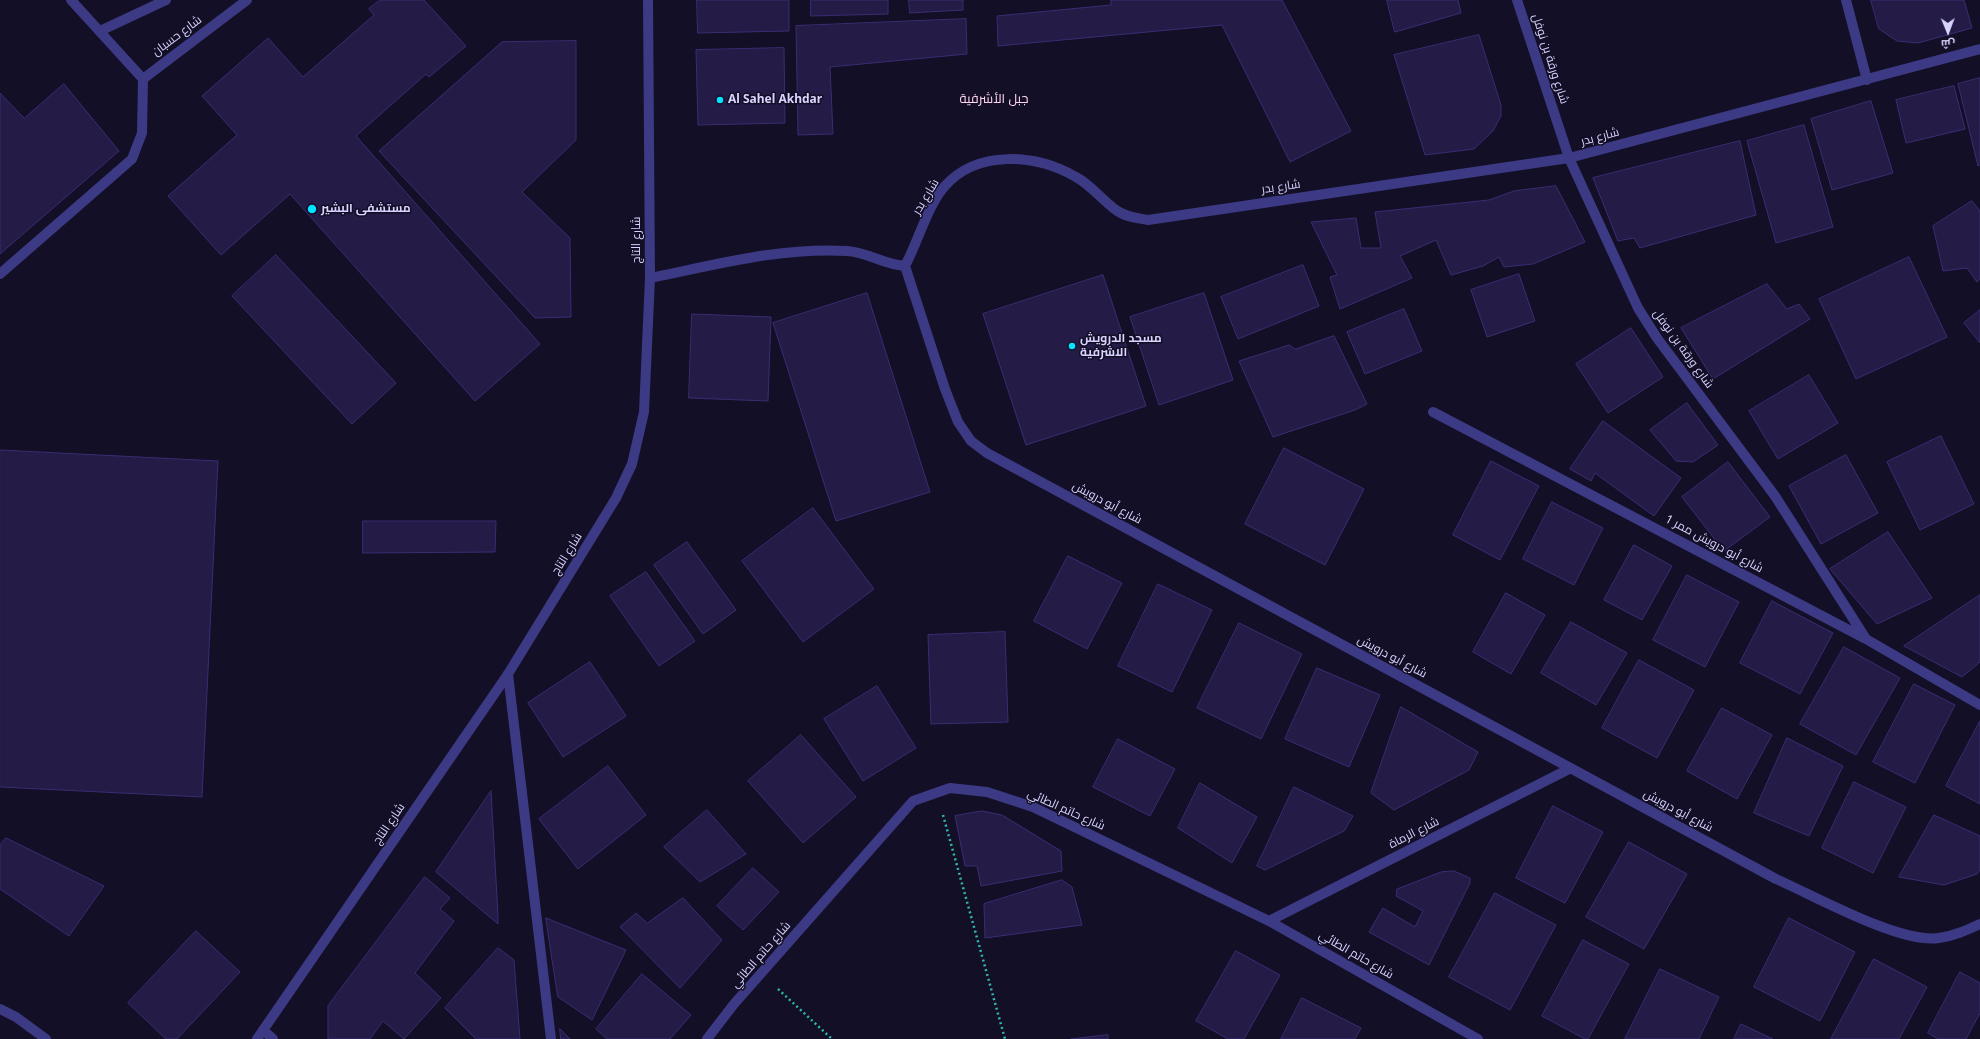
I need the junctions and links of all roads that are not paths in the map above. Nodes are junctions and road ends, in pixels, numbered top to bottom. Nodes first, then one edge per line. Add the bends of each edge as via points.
1 (71, 0) edge
2 (166, 0) edge
3 (247, 0) edge
4 (648, 0) edge
5 (1517, 0) edge
6 (1846, 0) edge
7 (100, 31) junction
8 (1980, 49) edge
9 (142, 79) junction
10 (1867, 80) junction
11 (1569, 158) junction
12 (905, 266) junction
13 (0, 274) edge
14 (650, 278) junction
15 (1433, 412) dead end
16 (1866, 639) junction
17 (508, 674) junction
18 (1980, 705) edge
19 (1571, 768) junction
20 (1269, 921) junction
21 (1980, 924) edge
22 (0, 1009) edge
23 (264, 1030) junction
24 (46, 1039) edge
25 (257, 1039) edge
26 (273, 1039) edge
27 (551, 1039) edge
28 (707, 1039) edge
29 (1478, 1039) edge

1 - 7 street
2 - 7 street
3 - 9 street, شارع حسبان
4 - 14 street, شارع التاج
5 - 11 street, شارع ورقة بن نوفل
6 - 10 street
7 - 9 street
8 - 10 street, شارع بدر
9 - 13 street via 142,133 132,159
10 - 11 street, شارع بدر
11 - 12 street, شارع بدر via 1148,220 1131,217 1116,210 1077,177 1048,164 1014,159 993,160 965,169 944,187 929,212
11 - 16 street, شارع ورقة بن نوفل via 1638,308 1657,338 1775,496
12 - 14 street via 896,266 849,251 826,250 776,253
12 - 19 street, شارع أبو درويش via 945,389 958,422 971,441 987,453
14 - 17 street, شارع التاج via 644,412 632,464 616,498
15 - 16 street, شارع أبو درويش ممر 1
16 - 18 street, شارع أبو درويش ممر 1
17 - 23 street, شارع التاج
17 - 27 street
19 - 20 street, شارع الرماة
19 - 21 street, شارع أبو درويش via 1776,879 1877,925 1914,937 1938,938
20 - 28 street, شارع حاتم الطائي via 1033,807 987,792 950,788 913,801
20 - 29 street, شارع حاتم الطائي
22 - 24 street
23 - 25 street, شارع التاج
23 - 26 street

